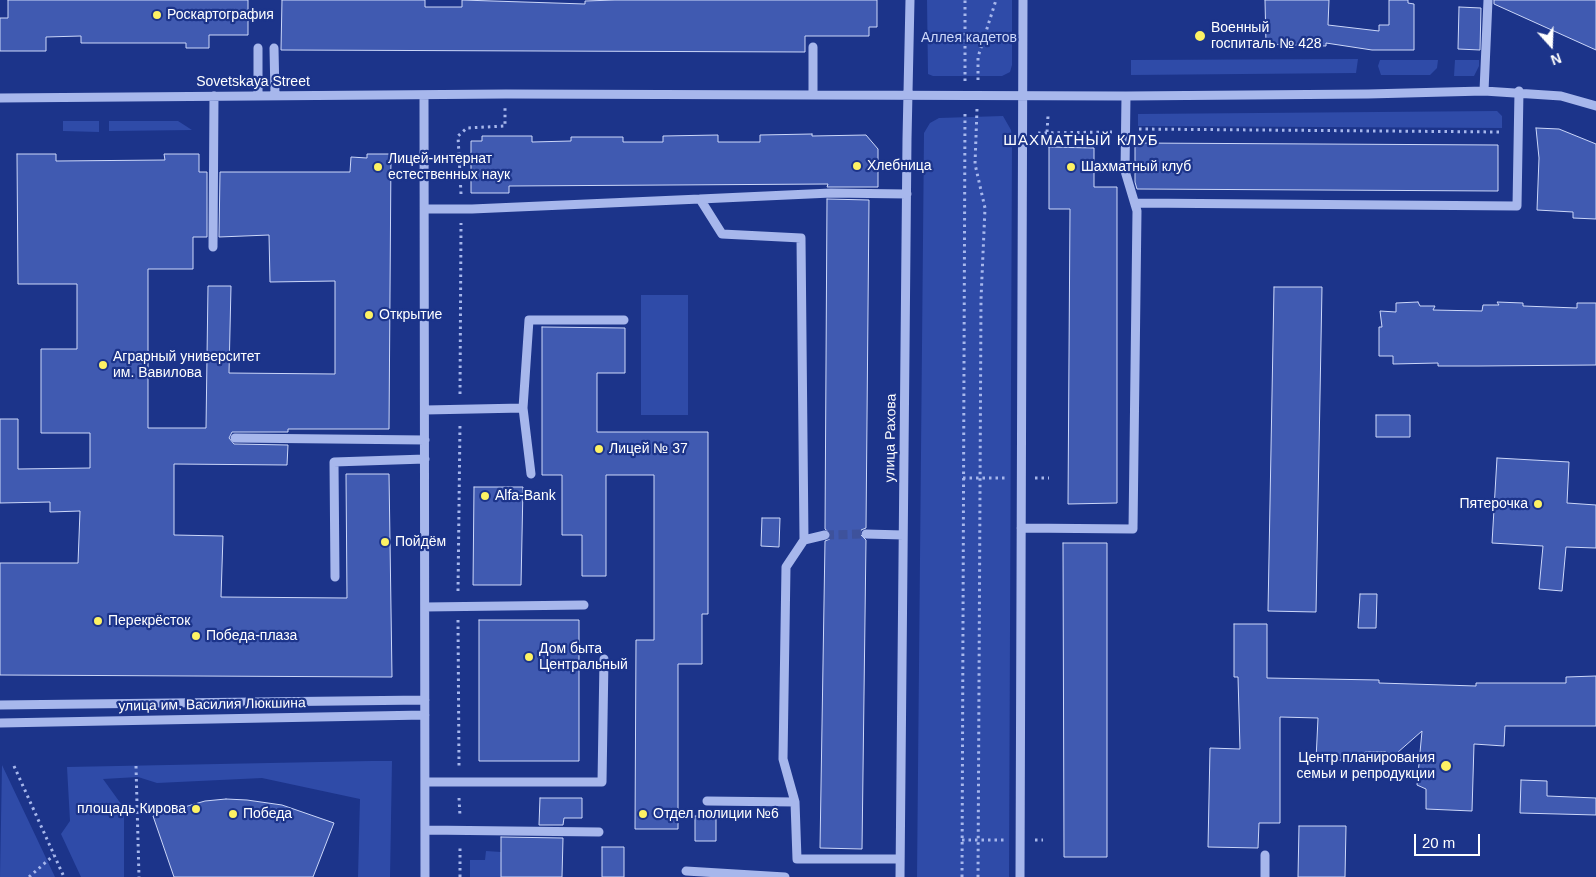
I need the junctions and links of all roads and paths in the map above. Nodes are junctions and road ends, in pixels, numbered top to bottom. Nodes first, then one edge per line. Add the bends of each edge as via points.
1 (910, 0) edge
2 (965, 0) edge
3 (996, 0) edge
4 (1023, 0) edge
5 (1488, 0) edge
6 (813, 47) dead end
7 (258, 48) dead end
8 (274, 48) dead end
9 (978, 86) dead end
10 (1484, 90) junction
11 (1519, 91) junction
12 (506, 94) junction
13 (424, 95) junction
14 (214, 96) junction
15 (258, 96) junction
16 (274, 96) junction
17 (814, 96) junction
18 (908, 96) junction
19 (965, 96) junction
20 (1022, 96) junction
21 (1126, 96) junction
22 (0, 98) edge
23 (978, 105) dead end
24 (1596, 106) edge
25 (1048, 116) dead end
26 (1138, 129) dead end
27 (1048, 132) junction
28 (1112, 132) dead end
29 (1501, 132) dead end
30 (1032, 133) dead end
31 (907, 194) junction
32 (700, 200) junction
33 (1136, 203) junction
34 (424, 209) junction
35 (461, 209) junction
36 (213, 246) dead end
37 (624, 320) dead end
38 (523, 408) junction
39 (460, 409) junction
40 (425, 410) junction
41 (235, 438) dead end
42 (425, 440) junction
43 (425, 459) junction
44 (531, 474) dead end
45 (963, 478) junction
46 (979, 478) junction
47 (1011, 478) dead end
48 (1032, 478) dead end
49 (1049, 478) dead end
50 (1021, 528) junction
51 (866, 534) tunnel mouth
52 (825, 535) tunnel mouth
53 (903, 535) junction
54 (804, 540) junction
55 (335, 577) dead end
56 (584, 605) dead end
57 (458, 606) junction
58 (425, 607) junction
59 (604, 659) dead end
60 (425, 700) junction
61 (0, 705) edge
62 (425, 715) junction
63 (0, 723) edge
64 (14, 766) dead end
65 (136, 766) dead end
66 (425, 782) junction
67 (459, 783) junction
68 (707, 801) dead end
69 (795, 802) junction
70 (425, 830) junction
71 (460, 831) junction
72 (599, 832) dead end
73 (962, 840) junction
74 (979, 840) junction
75 (1010, 840) dead end
76 (54, 855) junction
77 (1265, 855) dead end
78 (900, 858) junction
79 (686, 871) dead end
80 (29, 877) edge
81 (64, 877) edge
82 (139, 877) edge
83 (425, 877) edge
84 (460, 877) edge
85 (785, 877) edge
86 (900, 877) edge
87 (962, 877) edge
88 (978, 877) edge
89 (1020, 877) edge
90 (1266, 877) edge

1 - 18 street, улица Рахова
2 - 19 path
3 - 9 path via 978,57
4 - 20 street
5 - 10 street
6 - 17 street
7 - 15 street
8 - 16 street
10 - 11 street, Sovetskaya Street
10 - 21 street, Sovetskaya Street
11 - 24 street, Sovetskaya Street via 1561,96
11 - 33 street via 1517,206
12 - 13 street, Sovetskaya Street
12 - 17 street, Sovetskaya Street
12 - 35 path via 505,126 467,128 458,136
13 - 16 street, Sovetskaya Street
13 - 34 street
14 - 15 street, Sovetskaya Street
14 - 22 street, Sovetskaya Street
14 - 36 street
15 - 16 street, Sovetskaya Street
17 - 18 street, Sovetskaya Street
18 - 19 street, Sovetskaya Street
18 - 31 street, улица Рахова
19 - 20 street, Sovetskaya Street
19 - 45 path
20 - 21 street, Sovetskaya Street
20 - 50 street
21 - 33 street via 1124,171
23 - 46 path via 975,164 985,208
25 - 27 path
26 - 29 path
27 - 28 path
27 - 30 path
31 - 32 street via 831,193
31 - 53 street, улица Рахова
32 - 35 street
32 - 54 street via 722,234 801,238
33 - 50 street via 1133,529
34 - 35 street
34 - 40 street
35 - 39 path
37 - 38 street via 529,320
38 - 39 street
38 - 44 street
39 - 40 street
39 - 57 path
40 - 42 street
41 - 42 street
42 - 43 street
43 - 55 street via 334,462
43 - 58 street
45 - 46 path
45 - 73 path
46 - 47 path
46 - 74 path
48 - 49 path
50 - 89 street
51 - 53 street
52 - 54 street
53 - 78 street, улица Рахова
54 - 69 street via 786,567 783,759
56 - 57 street
57 - 58 street
57 - 67 path
58 - 60 street
59 - 67 street via 602,782
60 - 61 street, улица им. Василия Люкшина
60 - 62 street
62 - 63 street, улица им. Василия Люкшина
62 - 66 street
64 - 76 path
65 - 82 path
66 - 67 street
66 - 70 street
67 - 71 path
68 - 69 street
69 - 78 street via 797,859
70 - 71 street
70 - 83 street
71 - 72 street
71 - 84 path
73 - 74 path
73 - 87 path
74 - 75 path
74 - 88 path
76 - 80 path
76 - 81 path
77 - 90 street
78 - 86 street, улица Рахова
79 - 85 street

